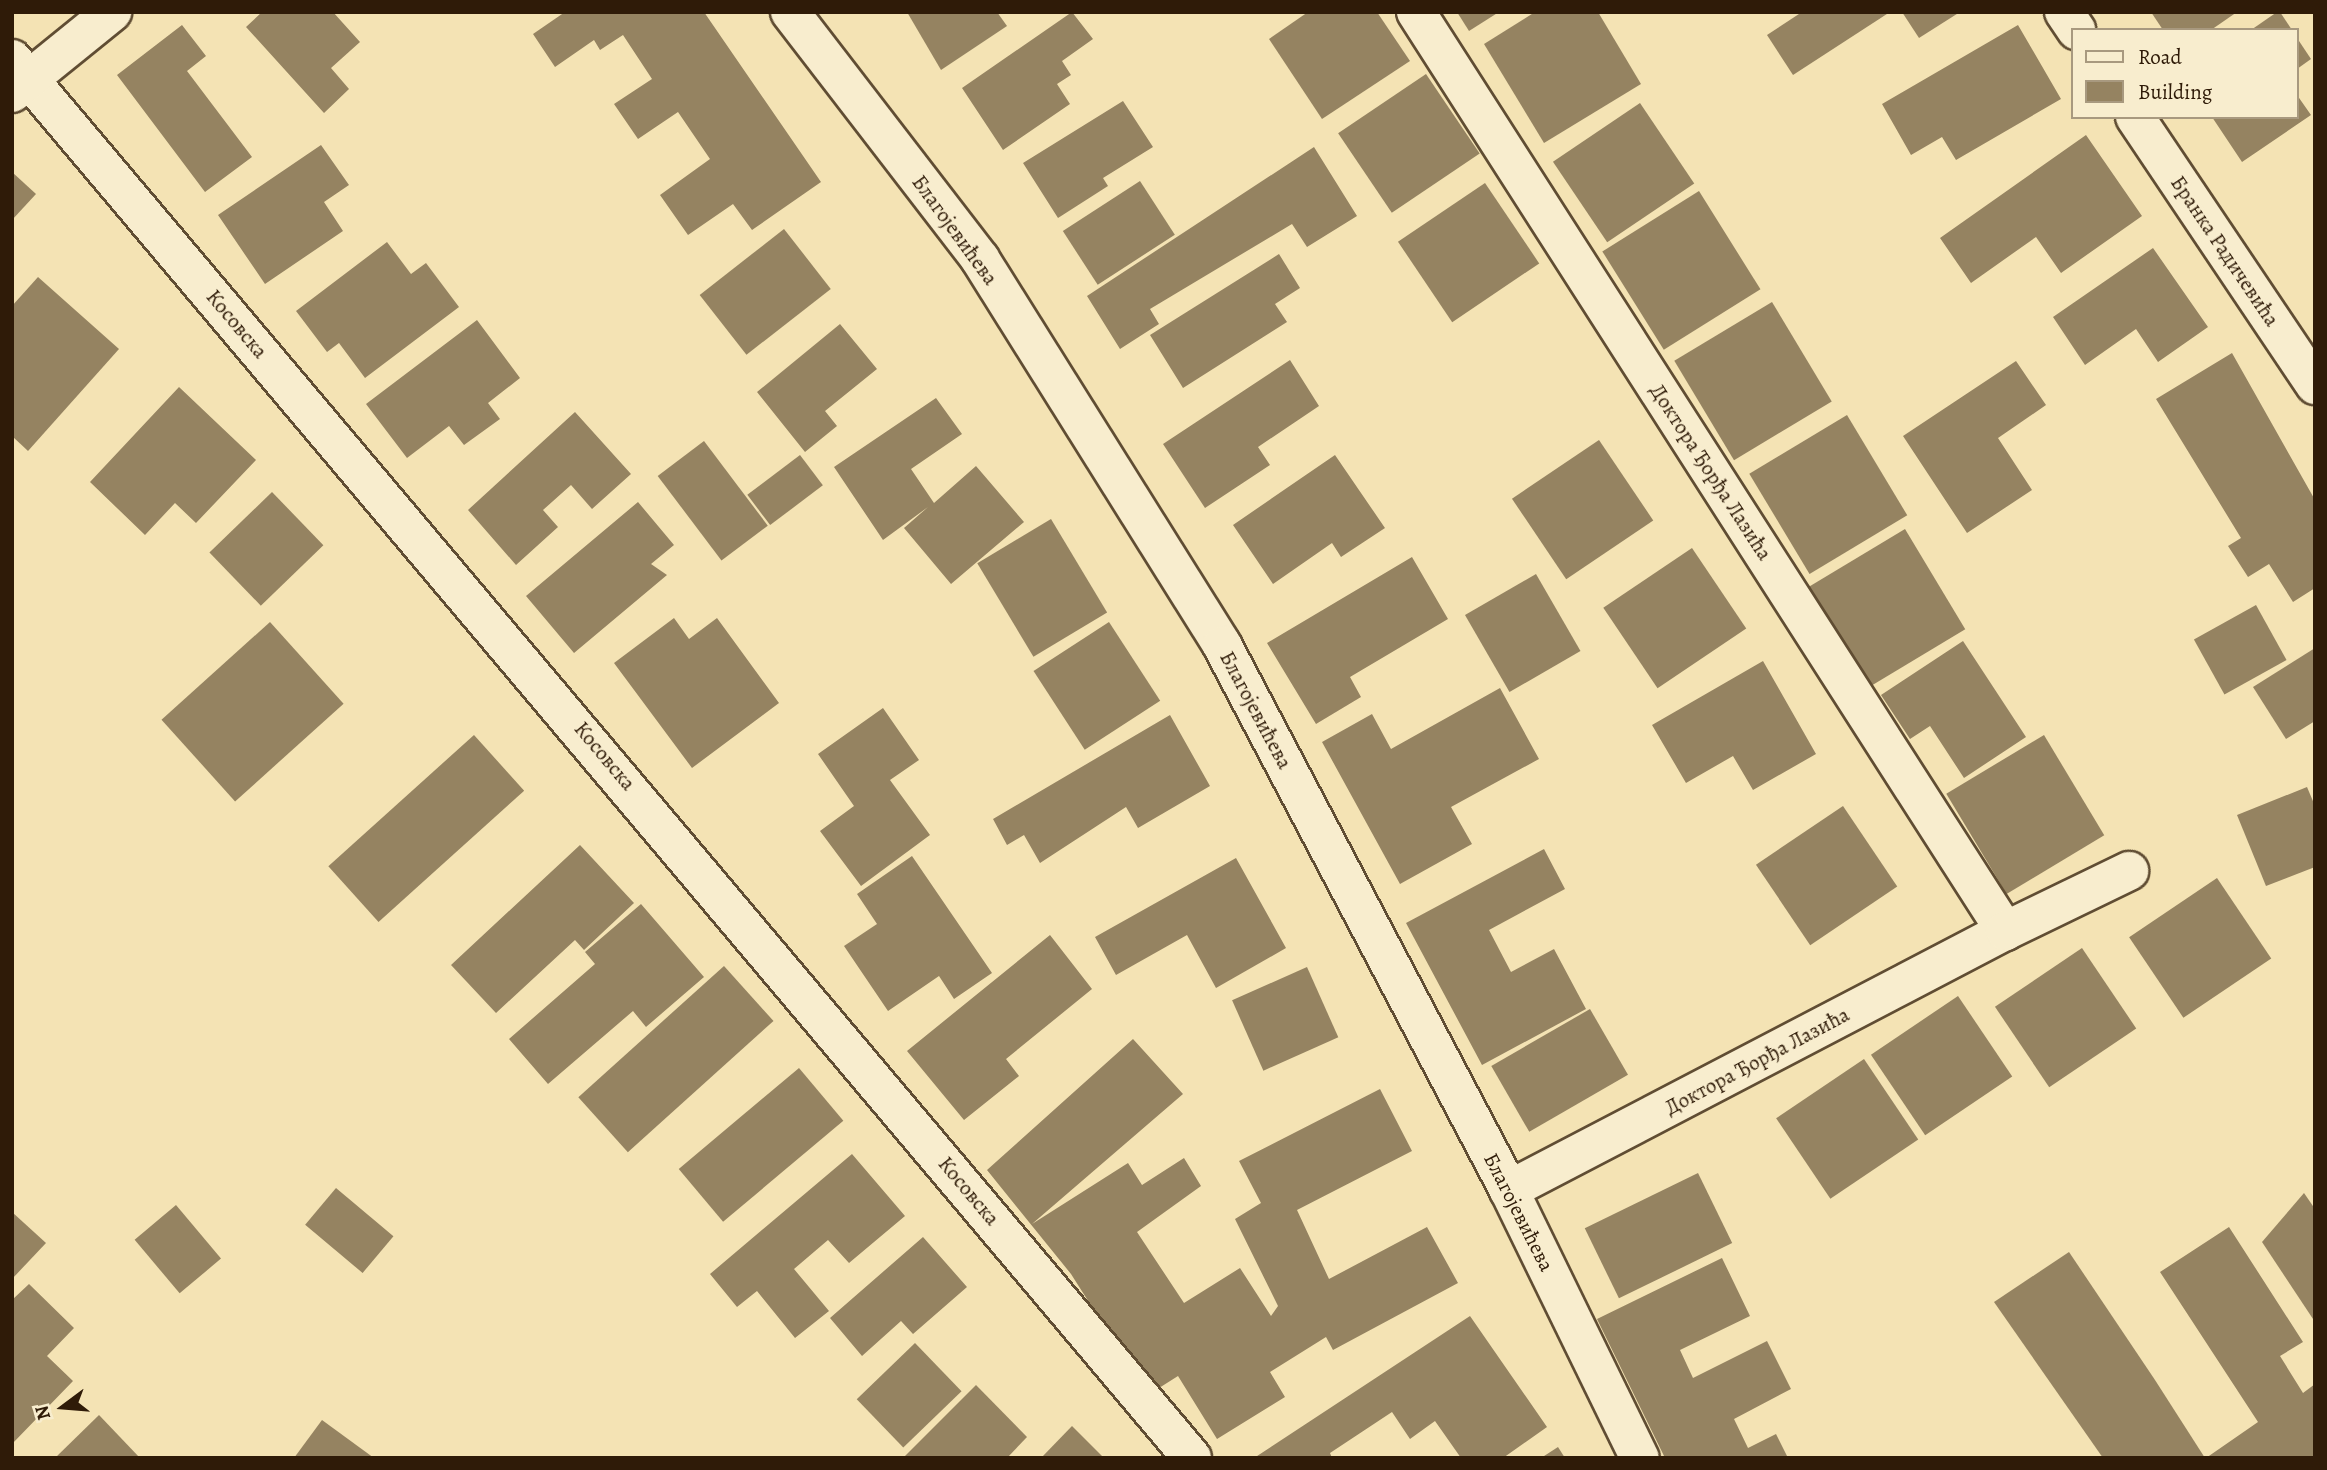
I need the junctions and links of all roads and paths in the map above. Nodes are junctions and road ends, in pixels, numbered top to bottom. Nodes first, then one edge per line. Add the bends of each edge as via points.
1 (113, 12) edge
2 (790, 12) edge
3 (1416, 12) edge
4 (2064, 12) edge
5 (2075, 28) edge
6 (18, 77) edge
7 (2136, 119) edge
8 (2315, 385) edge
9 (2129, 871) dead end
10 (2005, 931) junction
11 (1509, 1191) junction
12 (1192, 1458) edge
13 (1640, 1458) edge

1 - 6 street
2 - 11 street, Благојевићева via 980,259 1222,645
3 - 10 street, Доктора Ђорђа Лазића
4 - 5 street
6 - 12 street, Косовска via 607,758
7 - 8 street, Бранка Радичевића
9 - 10 street, Доктора Ђорђа Лазића
10 - 11 street, Доктора Ђорђа Лазића
11 - 13 street, Благојевићева

